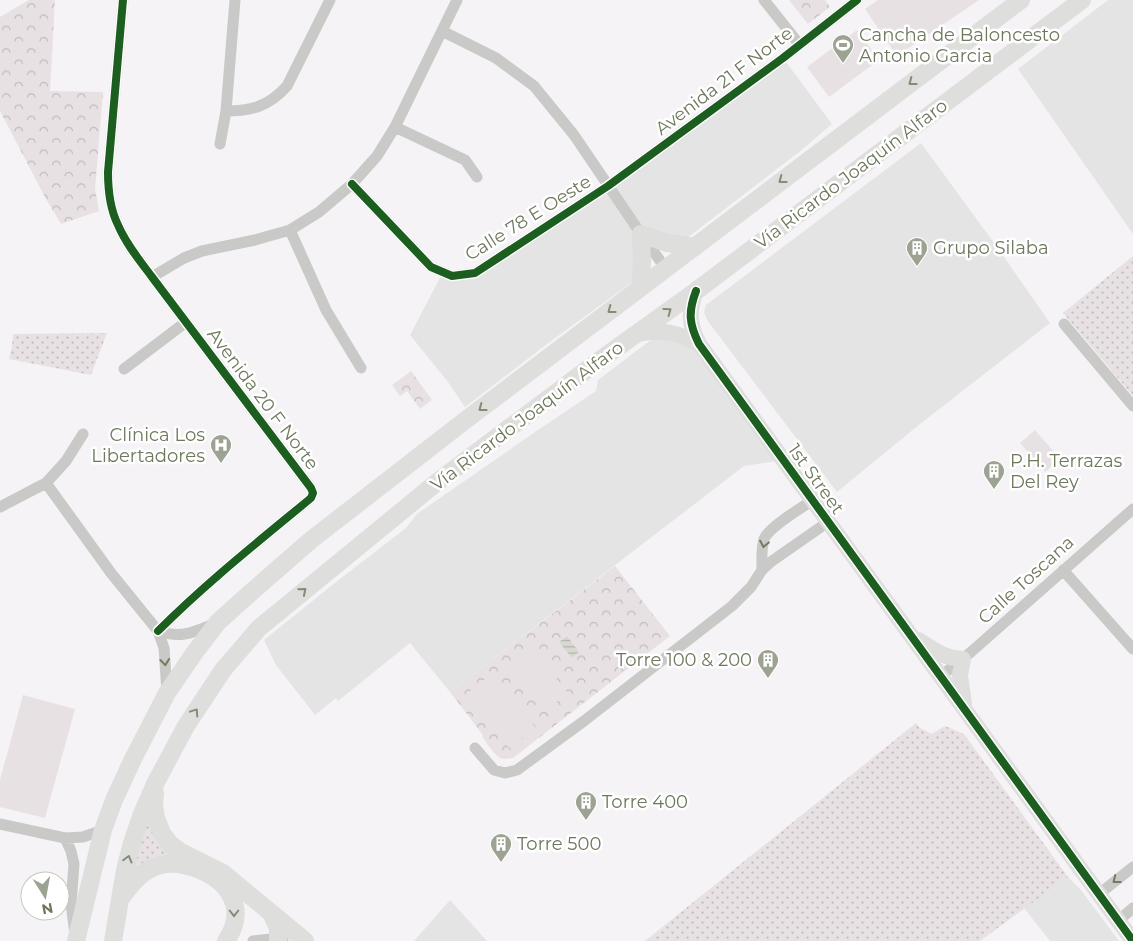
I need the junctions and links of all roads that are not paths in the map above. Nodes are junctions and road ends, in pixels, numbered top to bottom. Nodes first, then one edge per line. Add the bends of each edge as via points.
1 (123, 0) edge
2 (235, 0) edge
3 (330, 0) edge
4 (457, 0) edge
5 (764, 0) edge
6 (857, 0) edge
7 (1021, 0) edge
8 (1082, 0) edge
9 (442, 31) junction
10 (799, 44) junction
11 (226, 111) junction
12 (395, 126) junction
13 (220, 144) dead end
14 (476, 177) dead end
15 (352, 184) junction
16 (608, 186) junction
17 (290, 230) junction
18 (641, 234) junction
19 (695, 247) junction
20 (666, 269) junction
21 (152, 277) junction
22 (640, 288) junction
23 (696, 291) junction
24 (186, 322) junction
25 (1064, 324) dead end
26 (637, 334) junction
27 (699, 344) junction
28 (361, 368) dead end
29 (124, 370) dead end
30 (1133, 406) edge
31 (83, 434) dead end
32 (46, 483) junction
33 (813, 500) junction
34 (0, 507) edge
35 (1133, 509) edge
36 (828, 522) junction
37 (762, 570) junction
38 (1063, 570) junction
39 (218, 622) junction
40 (158, 631) junction
41 (913, 637) junction
42 (1133, 649) edge
43 (963, 659) junction
44 (941, 676) junction
45 (167, 693) junction
46 (965, 709) junction
47 (475, 748) dead end
48 (156, 782) junction
49 (0, 824) edge
50 (103, 830) junction
51 (65, 838) junction
52 (1133, 867) edge
53 (1099, 894) junction
54 (121, 900) junction
55 (1133, 908) edge
56 (271, 913) junction
57 (1118, 921) junction
58 (76, 940) edge
59 (281, 940) edge
60 (113, 941) edge
61 (226, 941) edge
62 (253, 941) edge
63 (305, 941) edge
64 (1133, 941) edge

1 - 21 street, Avenida 20 F Norte via 108,194 117,224
2 - 11 street
3 - 11 street via 279,96 255,108
4 - 9 street
5 - 10 street
6 - 10 street, Avenida 21 F Norte
7 -> 19 main road, Vía Ricardo Joaquín Alfaro
8 - 23 main road, Vía Ricardo Joaquín Alfaro
9 - 12 street
9 - 16 street via 496,58 534,86 574,135
10 - 16 street, Avenida 21 F Norte
11 - 13 street
12 - 14 street via 465,160
12 - 15 street via 377,156
15 - 16 street, Calle 78 E Oeste via 431,267 452,276 475,273
15 - 17 street via 319,212
16 - 18 street
17 - 21 street via 202,251
17 - 28 street via 326,310
18 - 19 main road via 667,243
18 - 20 street
18 - 22 main road
19 - 20 main road, Vía Ricardo Joaquín Alfaro
20 - 22 main road, Vía Ricardo Joaquín Alfaro
21 - 24 street, Avenida 20 F Norte
22 -> 39 main road, Vía Ricardo Joaquín Alfaro via 311,540
26 -> 23 main road, Vía Ricardo Joaquín Alfaro
23 - 27 street, 1st Street via 690,318
24 - 29 street
24 - 40 street, Avenida 20 F Norte via 313,493
25 - 30 street
26 - 27 street, 1st Street via 669,332
48 -> 26 main road, Vía Ricardo Joaquín Alfaro via 186,726 223,670 259,628 436,483
27 - 33 street, 1st Street
31 - 32 street via 66,461
32 - 34 street
32 - 40 street
33 - 36 street, 1st Street
33 -> 37 street via 767,534
35 - 38 street, Calle Toscana
36 - 37 street
36 - 41 street, 1st Street
37 - 47 street via 732,606 518,770 504,773 494,770
38 - 42 street
38 - 43 street, Calle Toscana
39 - 40 street via 182,635
39 - 45 main road, Vía Ricardo Joaquín Alfaro
40 -> 45 street via 164,648
41 - 43 street via 944,656
41 - 44 street, 1st Street
43 - 44 street, Calle Toscana
43 - 46 street via 960,675
44 - 46 street, 1st Street
45 - 50 main road, Vía Ricardo Joaquín Alfaro via 114,800
46 - 53 street, 1st Street
54 -> 48 main road, Vía Ricardo Joaquín Alfaro via 132,843
48 - 56 main road via 156,818 170,844 224,873
49 - 51 street
50 - 51 street via 83,837
50 - 58 main road, Vía Ricardo Joaquín Alfaro
51 - 58 street via 74,864 71,904
52 -> 53 street
53 - 57 street, 1st Street
54 - 60 main road, Vía Ricardo Joaquín Alfaro
54 -> 61 main road via 150,868 176,863 198,869 218,880 232,898 235,914
55 - 57 street
56 - 59 main road
56 - 63 main road
57 - 64 street, 1st Street
59 - 62 street

